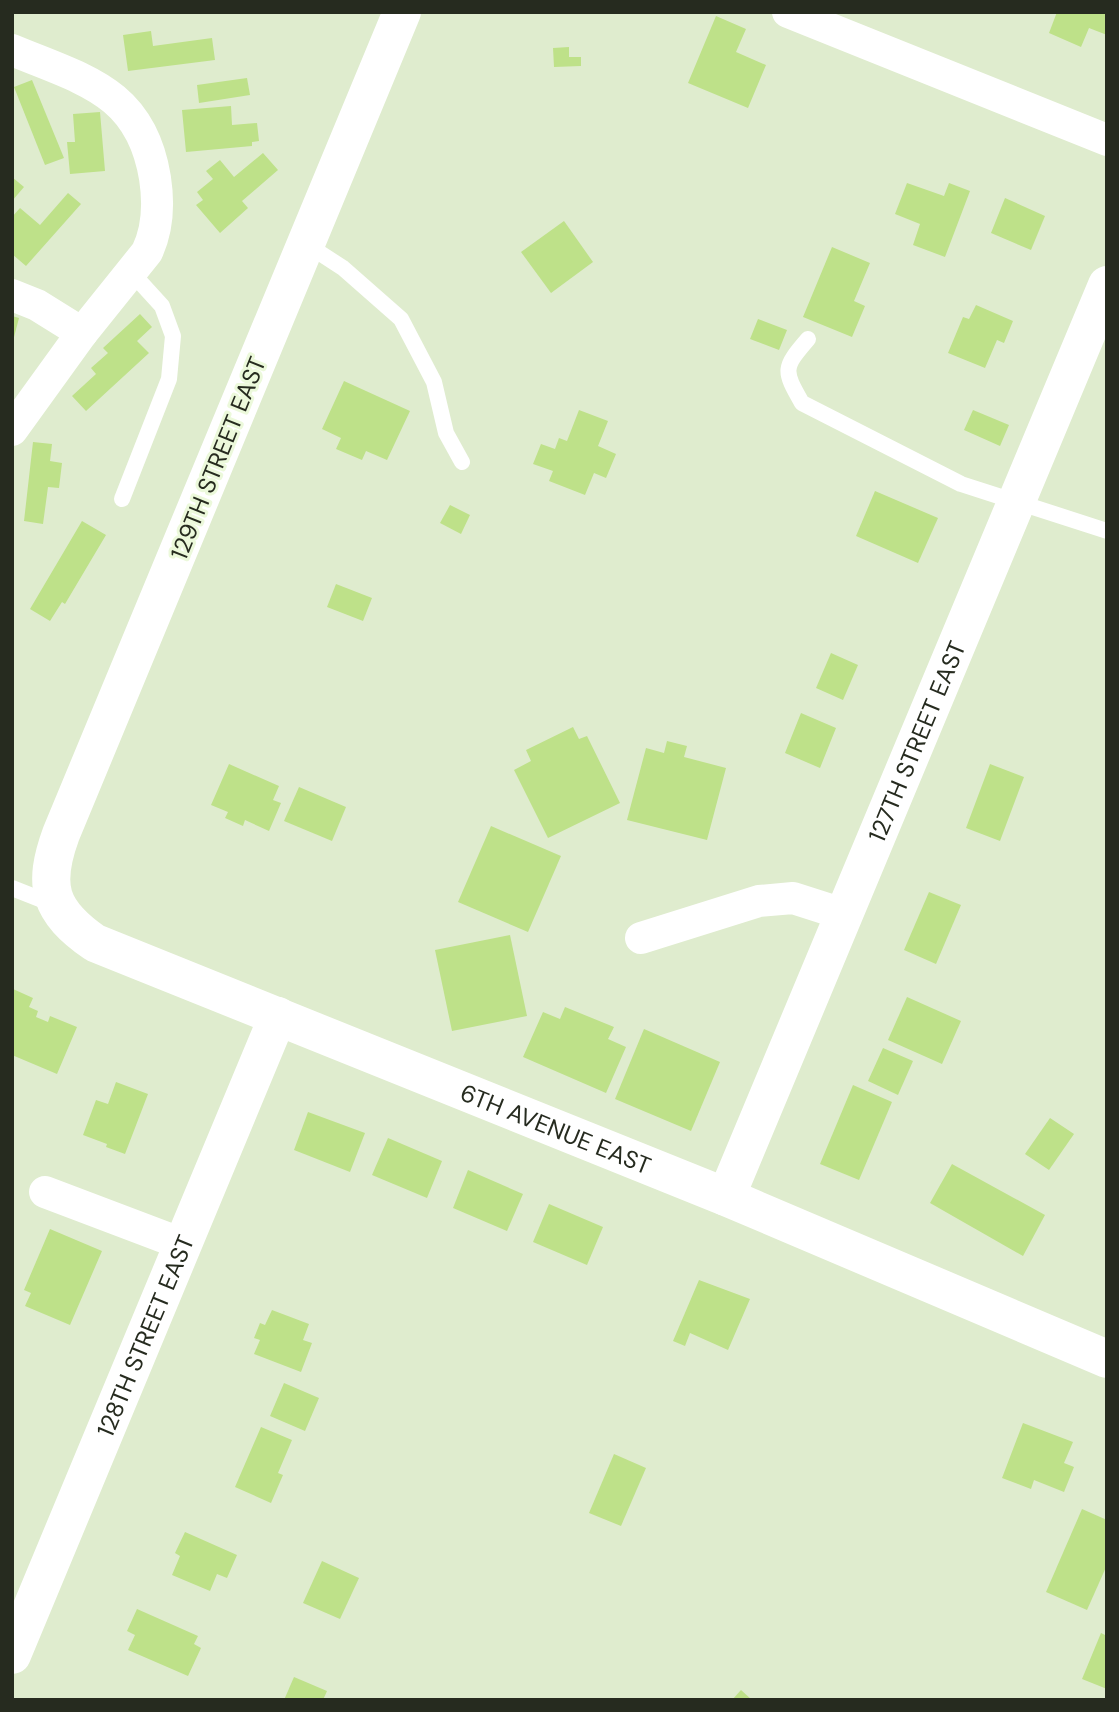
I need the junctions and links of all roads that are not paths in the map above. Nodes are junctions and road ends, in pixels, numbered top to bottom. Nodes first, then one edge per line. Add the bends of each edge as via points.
1 (402, 12) edge
2 (788, 12) edge
3 (12, 50) edge
4 (1107, 140) edge
5 (306, 244) junction
6 (131, 272) junction
7 (1107, 285) edge
8 (12, 295) edge
9 (82, 333) junction
10 (808, 339) dead end
11 (12, 430) edge
12 (463, 461) dead end
13 (122, 499) dead end
14 (1017, 501) junction
15 (1107, 531) edge
16 (12, 888) edge
17 (57, 905) junction
18 (844, 914) junction
19 (641, 938) dead end
20 (278, 1016) junction
21 (45, 1192) dead end
22 (726, 1197) junction
23 (185, 1245) junction
24 (1107, 1359) edge
25 (12, 1655) edge

1 - 5 street, 129TH STREET EAST
2 - 4 street
3 - 6 street via 89,82 130,113 152,162 158,198 154,237
5 - 12 lane via 343,268 401,319 434,382 446,433
5 - 17 street, 129TH STREET EAST via 55,852 50,885
6 - 9 street
6 - 13 lane via 162,306 173,335 169,379
7 - 14 street, 127TH STREET EAST via 1091,340
8 - 9 street
9 - 11 street
10 - 14 lane via 789,361 788,378 802,403 961,484
14 - 15 lane
14 - 18 street, 127TH STREET EAST
16 - 17 lane, 6TH AVENUE EAST
17 - 20 street, 6TH AVENUE EAST via 78,931 95,943
18 - 19 street via 793,898 759,901
18 - 22 street, 127TH STREET EAST
20 - 22 street, 6TH AVENUE EAST
20 - 23 street, 128TH STREET EAST
21 - 23 street
22 - 24 street, 6TH AVENUE EAST
23 - 25 street, 128TH STREET EAST

